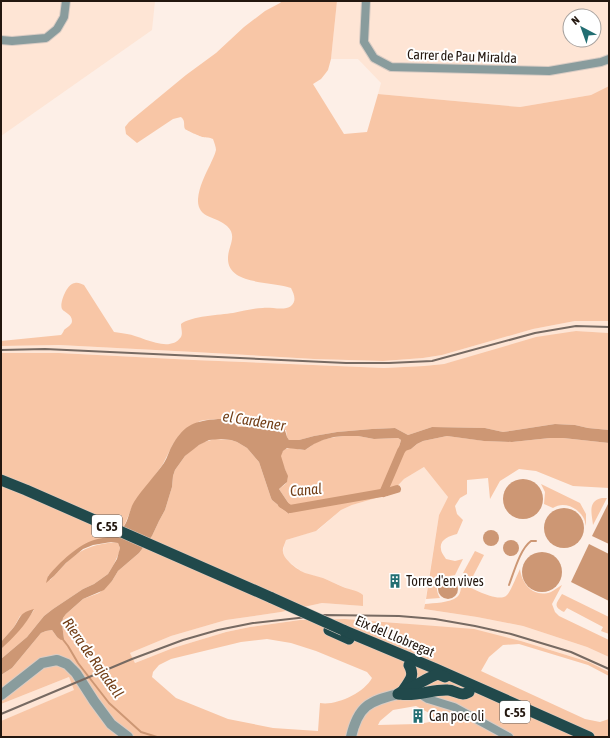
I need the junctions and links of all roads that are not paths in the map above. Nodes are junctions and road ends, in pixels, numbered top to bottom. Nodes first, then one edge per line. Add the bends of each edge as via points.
1 (66, 1) edge
2 (366, 1) edge
3 (1, 40) edge
4 (609, 59) edge
5 (1, 480) edge
6 (1, 487) edge
7 (25, 492) junction
8 (268, 600) junction
9 (410, 662) junction
10 (433, 676) junction
11 (472, 689) junction
12 (401, 691) junction
13 (423, 693) junction
14 (1, 695) edge
15 (351, 736) edge
16 (128, 737) edge
17 (509, 737) edge
18 (575, 737) edge
19 (589, 737) edge

1 - 3 street via 64,17 57,29 46,38
2 - 4 street, Carrer de Pau Miralda via 364,42 374,58 392,67 549,72
5 - 7 highway, C-55
6 - 7 highway, C-55
7 - 8 highway, Eix del Llobregat / C-55
8 - 9 highway, Eix del Llobregat / C-55 via 329,630
8 - 9 highway, Eix del Llobregat / C-55, bridge via 382,646
9 - 10 highway via 430,670
9 - 11 highway, Eix del Llobregat / C-55 via 436,669
9 - 12 highway via 411,678
10 - 11 highway via 438,674
10 - 12 highway
10 - 13 highway via 432,685
11 - 13 highway via 463,694 442,690
11 - 18 highway, Eix del Llobregat / C-55
11 - 19 highway, Eix del Llobregat / C-55
12 - 13 highway via 406,695
12 - 15 street via 375,700 364,708 356,720
13 - 17 street via 428,699 454,707
14 - 16 street via 42,663 57,660 68,664 111,724

